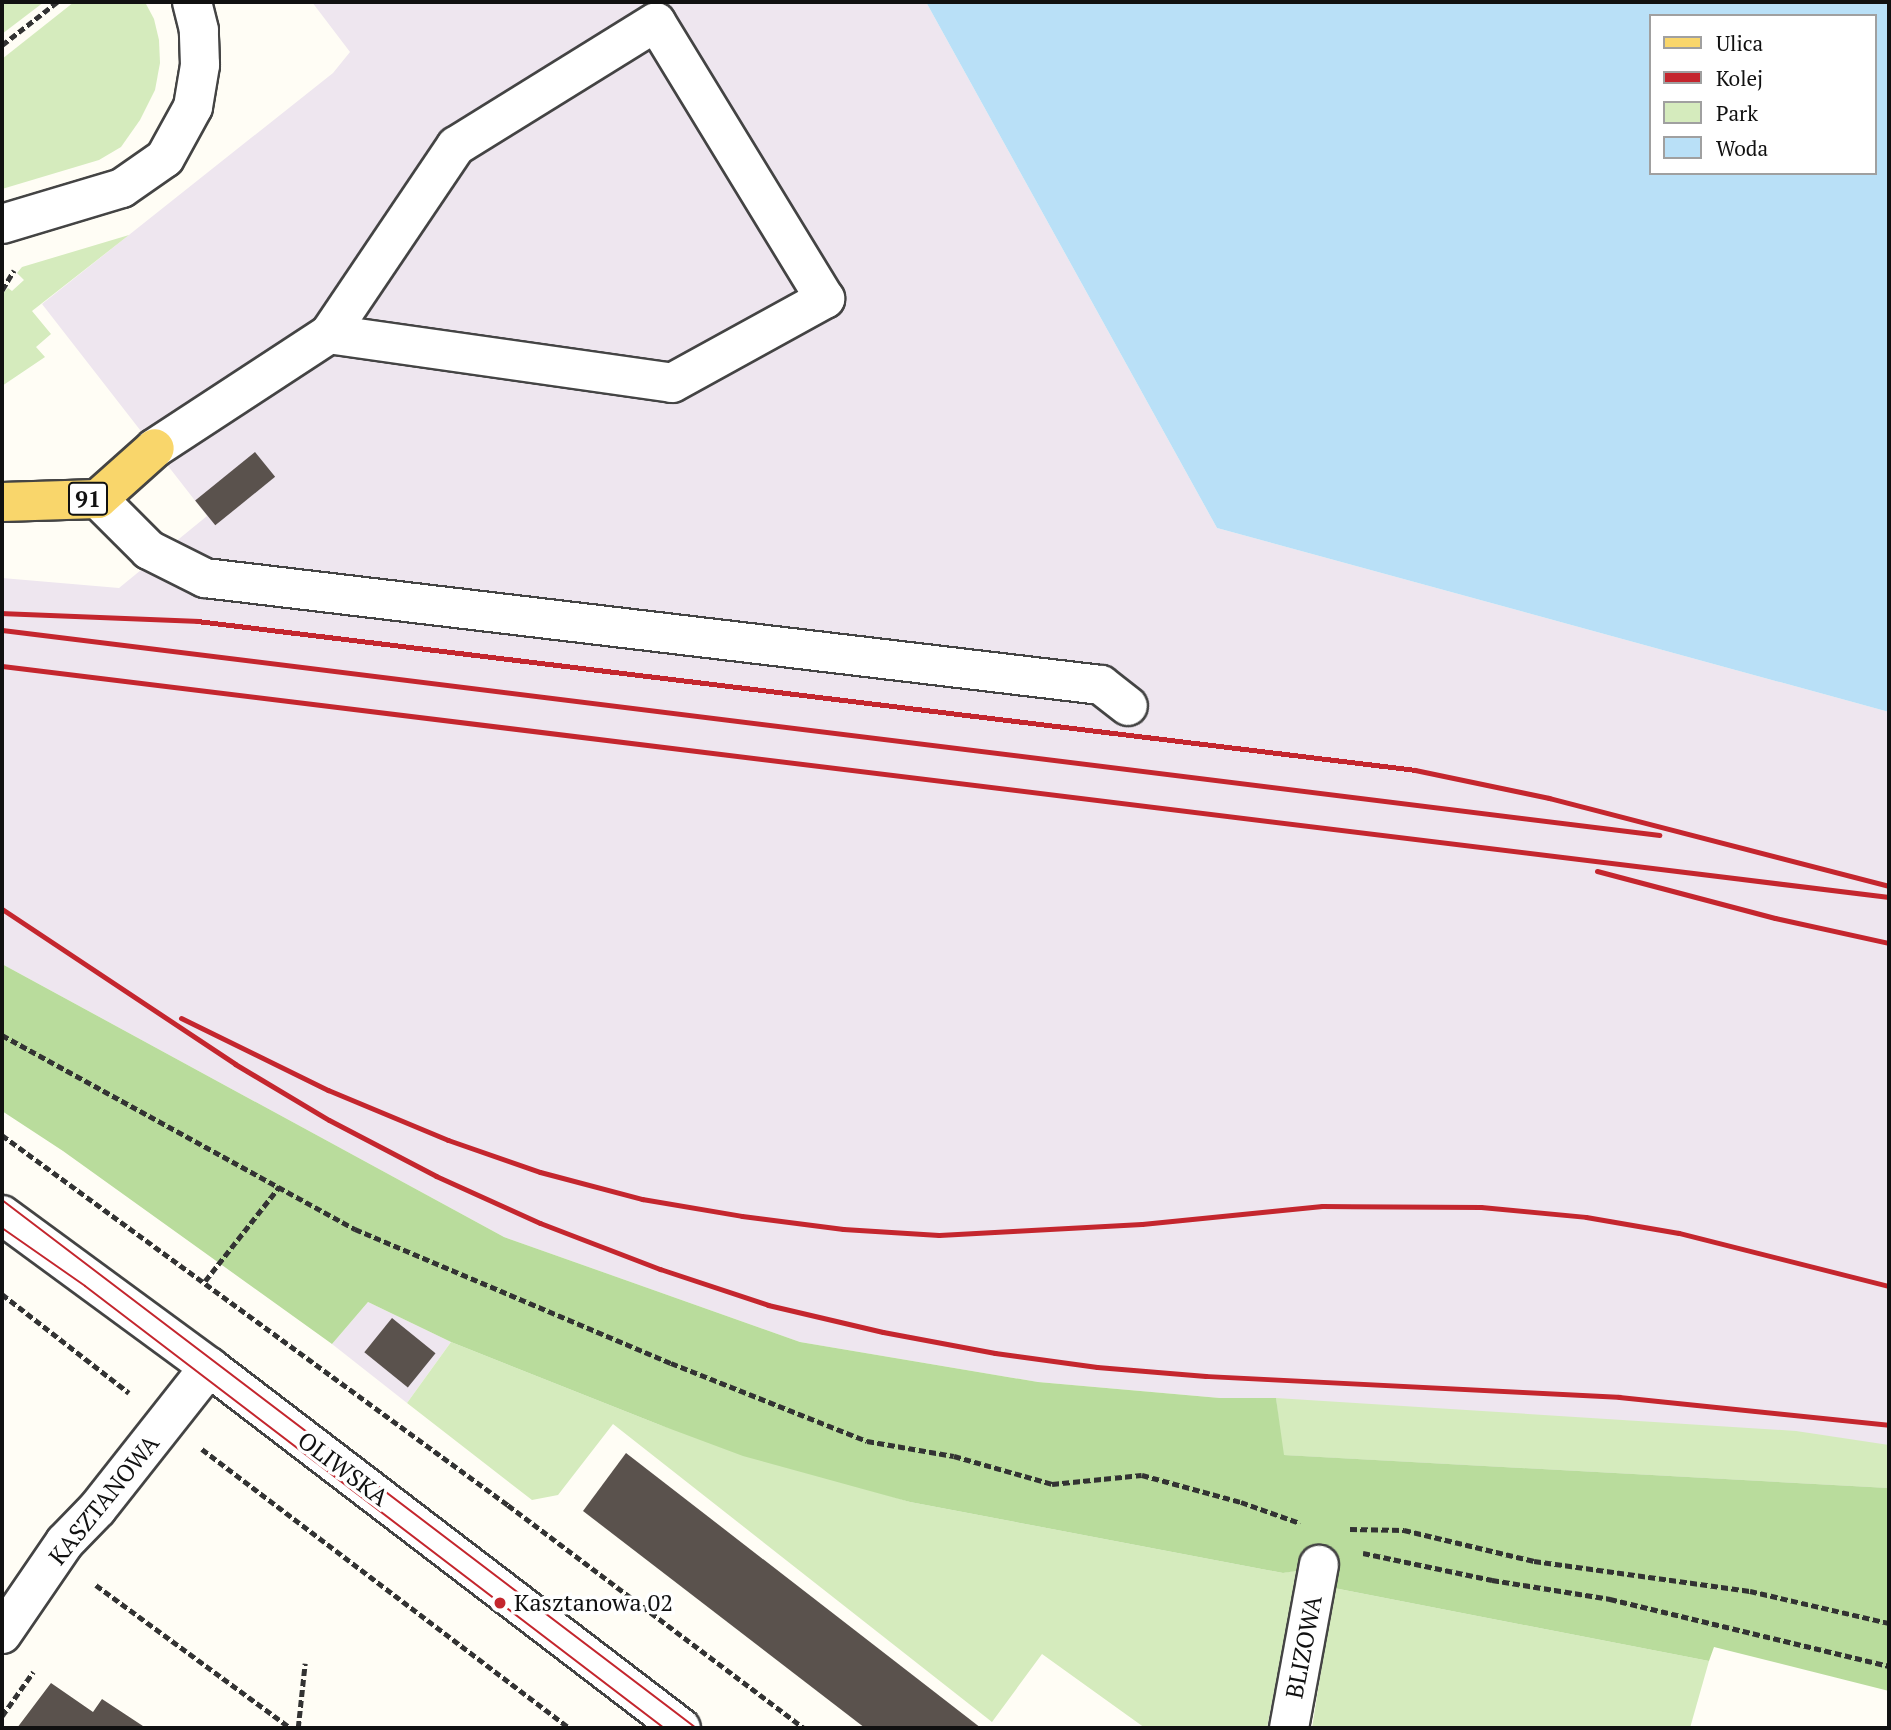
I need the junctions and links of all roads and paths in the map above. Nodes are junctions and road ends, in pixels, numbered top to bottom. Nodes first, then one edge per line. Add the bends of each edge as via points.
1 (57, 2) edge
2 (192, 2) edge
3 (2, 45) edge
4 (2, 224) edge
5 (18, 263) dead end
6 (2, 290) edge
7 (329, 334) junction
8 (155, 448) joint
9 (98, 499) junction
10 (2, 502) edge
11 (1128, 706) dead end
12 (2, 1035) edge
13 (2, 1135) edge
14 (279, 1187) junction
15 (2, 1215) edge
16 (205, 1281) junction
17 (2, 1294) edge
18 (209, 1367) junction
19 (166, 1423) junction
20 (1304, 1524) dead end
21 (1342, 1529) dead end
22 (1355, 1552) dead end
23 (1319, 1565) dead end
24 (96, 1586) dead end
25 (1889, 1623) edge
26 (2, 1634) edge
27 (305, 1663) dead end
28 (1889, 1666) edge
29 (291, 1728) edge
30 (298, 1728) edge
31 (569, 1728) edge
32 (681, 1728) edge
33 (804, 1728) edge
34 (1289, 1728) edge

1 - 3 path
2 - 4 street via 200,53 193,107 165,158 122,188
5 - 6 path
7 - 7 street via 672,383 825,299 656,22 456,146
7 - 8 street, 91
8 - 9 main road, 91
9 - 10 main road, 91
9 - 11 street via 149,550 205,578 1101,685
12 - 14 path
13 - 16 path
14 - 16 path
14 - 20 path via 355,1229 867,1441 954,1456 1052,1484 1142,1475
15 - 18 street, OLIWSKA
16 - 33 path
17 - 19 path
18 - 19 street, KASZTANOWA
18 - 32 street, OLIWSKA
19 - 26 street, KASZTANOWA via 65,1542
19 - 31 path
21 - 25 path via 1404,1530 1534,1561 1750,1591
22 - 28 path via 1610,1600
23 - 34 street, BLIZOWA
24 - 29 path
27 - 30 path

